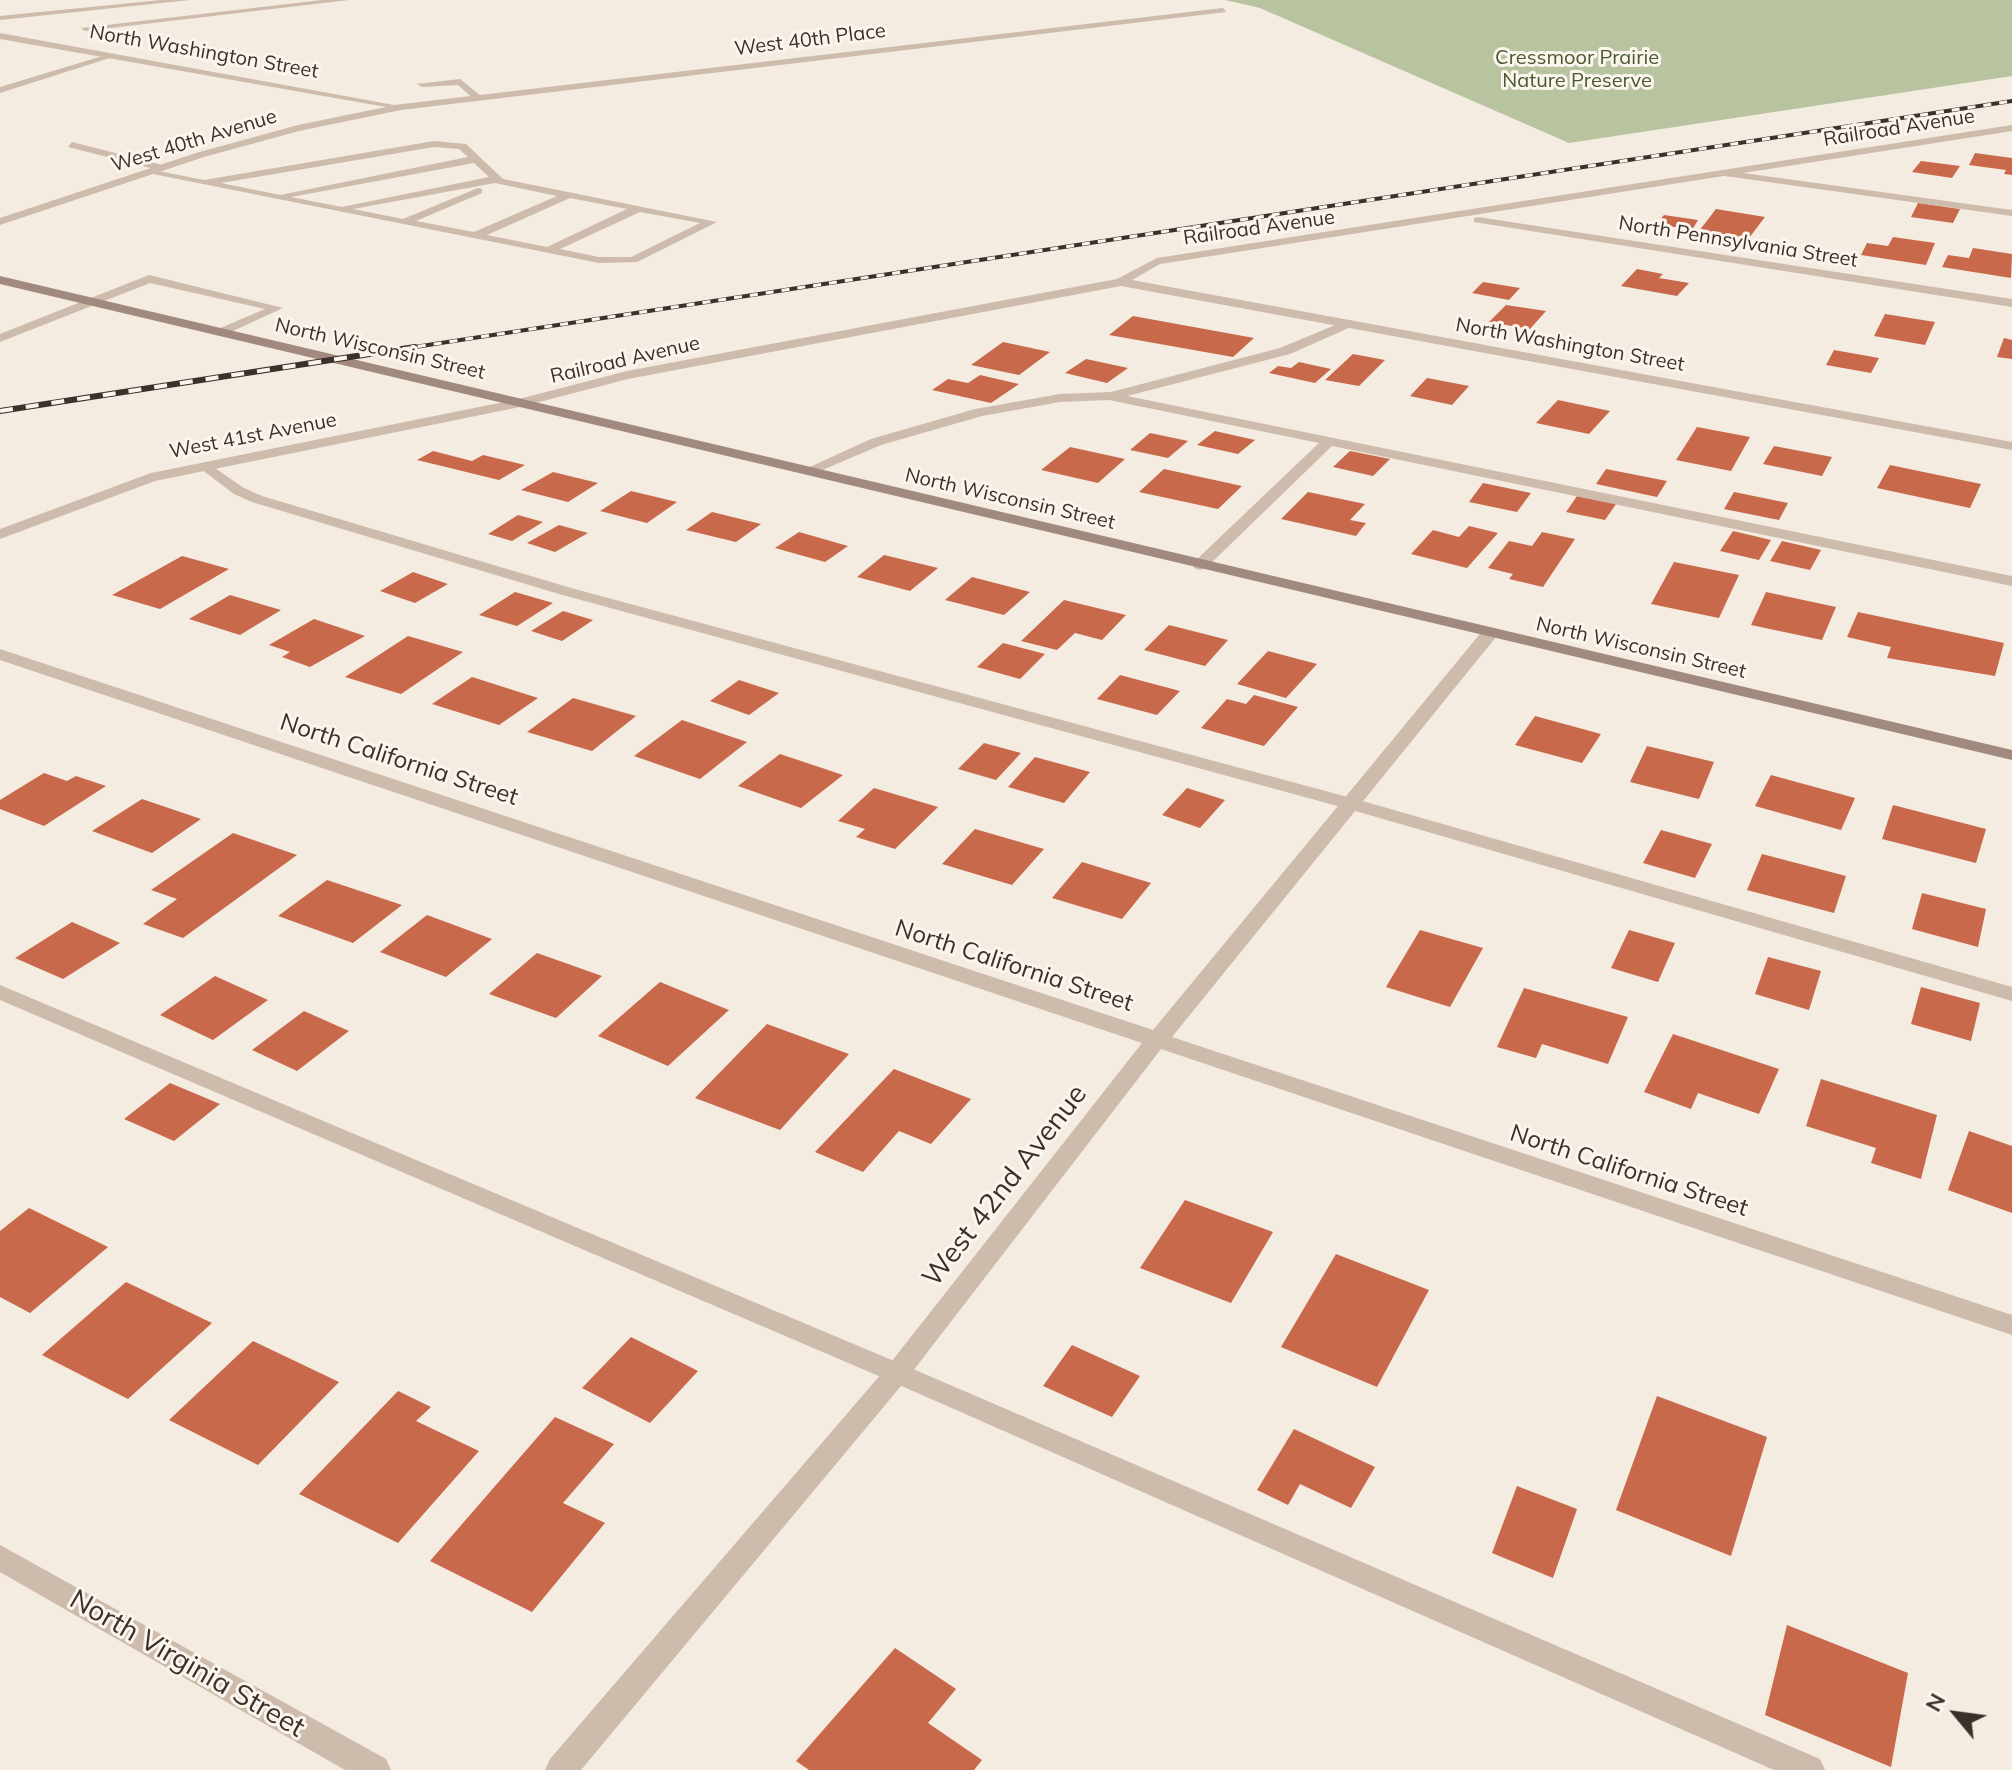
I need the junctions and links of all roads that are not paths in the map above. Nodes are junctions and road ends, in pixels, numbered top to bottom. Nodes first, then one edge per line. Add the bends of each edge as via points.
1 (186, 0) edge
2 (345, 0) edge
3 (296, 2) edge
4 (1223, 10) dead end
5 (0, 18) edge
6 (85, 28) dead end
7 (0, 36) edge
8 (112, 56) junction
9 (422, 84) dead end
10 (0, 90) edge
11 (478, 98) junction
12 (401, 107) junction
13 (2012, 128) edge
14 (1990, 131) junction
15 (2012, 134) edge
16 (72, 145) dead end
17 (476, 159) junction
18 (162, 168) junction
19 (148, 172) junction
20 (1729, 174) junction
21 (498, 180) junction
22 (205, 183) junction
23 (569, 195) junction
24 (273, 197) junction
25 (639, 208) junction
26 (335, 209) junction
27 (2012, 213) edge
28 (1458, 217) junction
29 (0, 222) edge
30 (405, 222) junction
31 (475, 236) junction
32 (549, 250) junction
33 (0, 280) edge
34 (1121, 282) junction
35 (92, 302) junction
36 (2012, 303) edge
37 (1347, 324) junction
38 (222, 332) junction
39 (0, 338) edge
40 (1109, 396) junction
41 (520, 403) junction
42 (1329, 441) junction
43 (2012, 446) edge
44 (206, 466) junction
45 (808, 471) junction
46 (0, 534) edge
47 (1200, 565) junction
48 (2012, 581) edge
49 (1490, 633) junction
50 (0, 654) edge
51 (2012, 755) edge
52 (1352, 804) junction
53 (0, 992) edge
54 (2012, 994) edge
55 (1156, 1041) junction
56 (2012, 1325) edge
57 (897, 1373) junction
58 (0, 1557) edge
59 (375, 1770) edge
60 (561, 1770) edge
61 (1809, 1770) edge

1 - 5 street
2 - 3 street
3 - 6 street
4 - 11 street, West 40th Place
7 - 8 street, North Washington Street
8 - 10 street
8 - 12 street, North Washington Street
9 - 11 street via 460,82
11 - 12 street, West 40th Place
12 - 18 street, West 40th Avenue via 298,128
13 - 14 street, Railroad Avenue
14 - 15 street
14 - 20 street, Railroad Avenue
16 - 18 street
17 - 21 street
17 - 22 street via 462,146 434,144
17 - 24 street
18 - 19 street, West 40th Avenue
19 - 22 street
19 - 29 street, West 40th Avenue
20 - 27 street
20 - 28 street, Railroad Avenue
21 - 23 street
21 - 26 street
21 - 30 street
22 - 24 street
23 - 25 street
23 - 31 street
24 - 26 street
25 - 32 street
25 - 32 street via 711,222 633,260 599,260
26 - 30 street
28 - 34 street, Railroad Avenue via 1157,261
28 - 36 street, North Pennsylvania Street
30 - 31 street
31 - 32 street
33 - 35 street, North Wisconsin Street
34 - 37 street, North Washington Street
34 - 41 street, Railroad Avenue via 627,375
35 - 38 street, North Wisconsin Street
35 - 38 street via 149,279 277,308
35 - 39 street
37 - 40 street via 1285,351
37 - 43 street, North Washington Street
38 - 41 street, North Wisconsin Street
40 - 42 street
40 - 45 street via 1060,398 980,412 876,442
41 - 44 street, West 41st Avenue
41 - 45 street, North Wisconsin Street
42 - 47 street
42 - 48 street
44 - 46 street, West 41st Avenue via 151,477
44 - 52 street via 257,499 536,582
45 - 47 street, North Wisconsin Street
47 - 49 street, North Wisconsin Street
49 - 51 street, North Wisconsin Street
49 - 52 street, West 42nd Avenue
50 - 55 street, North California Street
52 - 54 street
52 - 55 street, West 42nd Avenue
53 - 57 street
55 - 56 street, North California Street
55 - 57 street, West 42nd Avenue
57 - 60 street, West 42nd Avenue
57 - 61 street
58 - 59 street, North Virginia Street

